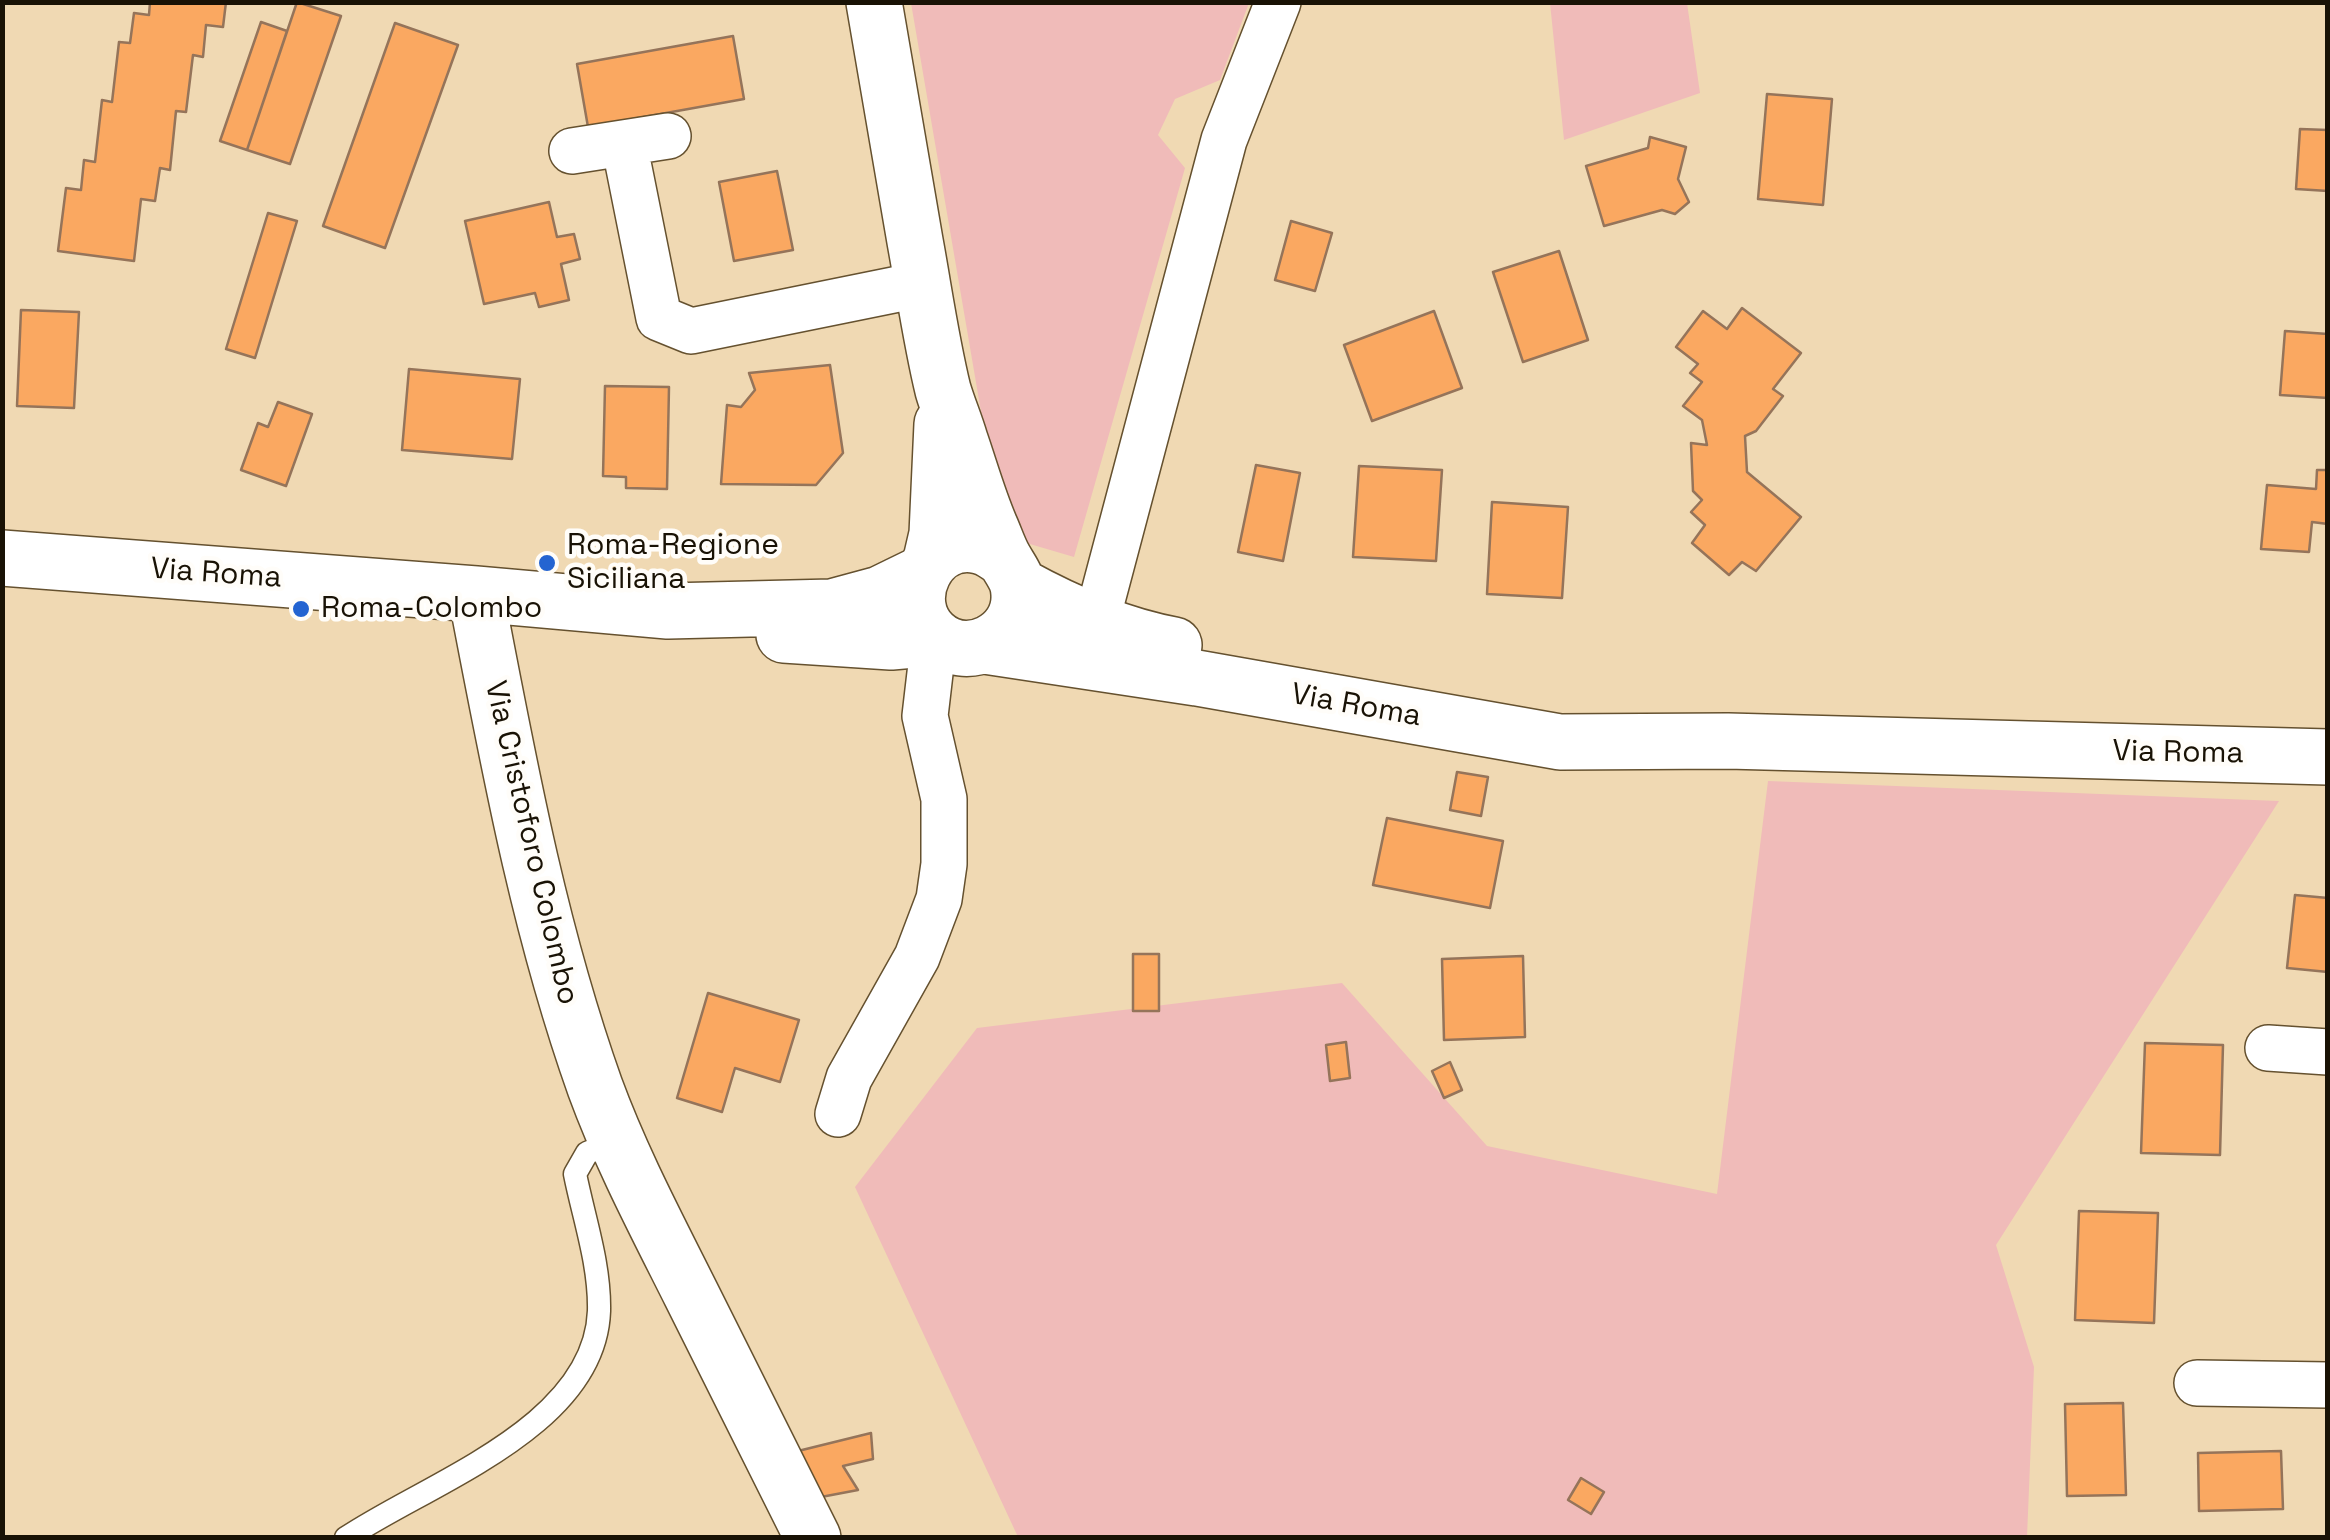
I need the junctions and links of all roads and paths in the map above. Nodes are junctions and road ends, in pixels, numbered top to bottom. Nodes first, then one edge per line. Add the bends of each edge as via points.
1 (874, 2) edge
2 (1278, 2) edge
3 (572, 151) dead end
4 (923, 284) junction
5 (944, 391) junction
6 (2, 558) edge
7 (926, 567) junction
8 (1012, 573) junction
9 (476, 594) junction
10 (668, 611) junction
11 (1096, 623) junction
12 (955, 642) junction
13 (1728, 741) junction
14 (2328, 757) edge
15 (2268, 1048) dead end
16 (2328, 1052) edge
17 (838, 1114) dead end
18 (618, 1140) junction
19 (2197, 1383) dead end
20 (2328, 1385) edge
21 (346, 1538) edge
22 (814, 1538) edge

1 - 4 street
2 - 11 street via 1224,140
3 - 4 street via 646,140 659,318 691,332
4 - 5 street
5 - 7 street via 937,534
5 - 8 street
6 - 9 street, Via Roma
7 - 8 street via 944,550 977,545
7 - 10 street via 880,594 832,607
7 - 12 street via 917,608 924,625
8 - 11 street, Via Roma
8 - 12 street via 1018,610 1013,622 996,640
9 - 10 street, Via Roma
9 - 18 street, Via Cristoforo Colombo via 534,882 596,1091
10 - 12 street, Via Roma via 772,634
11 - 13 street, Via Roma via 1149,641
12 - 13 street, Via Roma via 1560,742
12 - 17 street via 932,656 925,716 944,799 939,900 918,958 848,1078
13 - 14 street, Via Roma
15 - 16 street
18 - 21 lane via 586,1153 575,1174 598,1275 599,1315 592,1350 574,1382 541,1420 503,1447
18 - 22 street, Via Cristoforo Colombo
19 - 20 street

